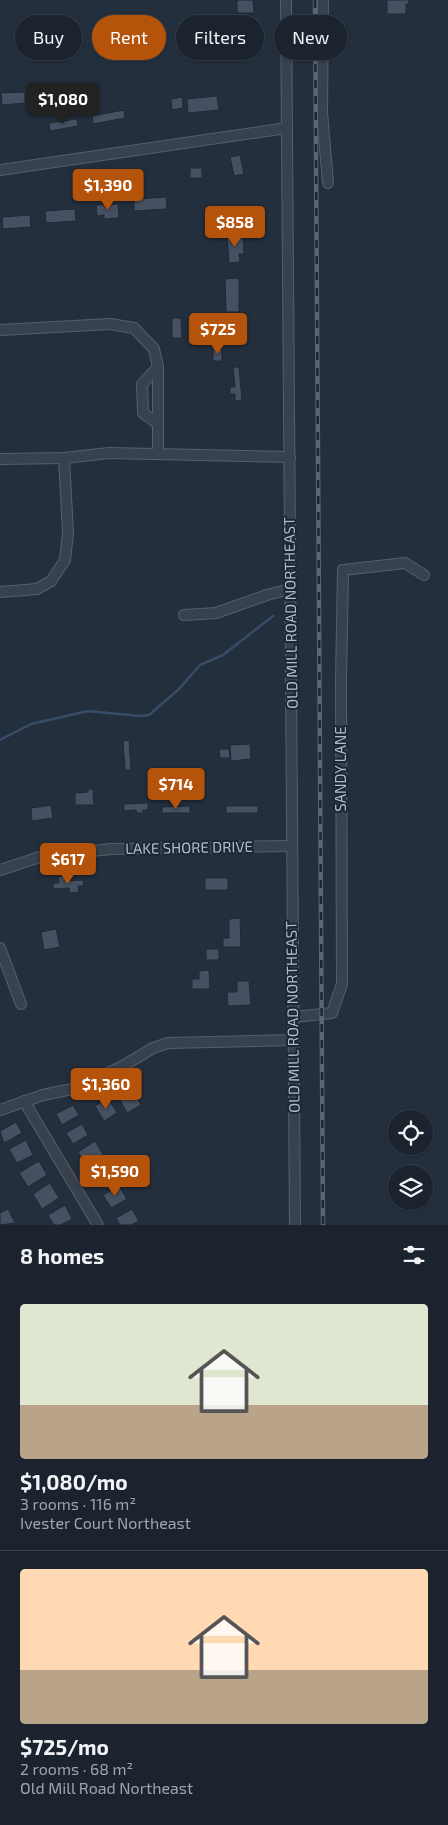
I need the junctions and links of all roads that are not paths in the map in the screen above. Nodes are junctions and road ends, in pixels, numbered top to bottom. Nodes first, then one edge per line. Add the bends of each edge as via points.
1 (286, 0) edge
2 (323, 0) edge
3 (287, 128) junction
4 (0, 170) edge
5 (328, 183) dead end
6 (0, 330) edge
7 (158, 367) junction
8 (158, 424) junction
9 (158, 454) junction
10 (290, 457) junction
11 (64, 458) junction
12 (0, 459) edge
13 (424, 575) dead end
14 (290, 589) junction
15 (0, 592) edge
16 (184, 615) dead end
17 (291, 846) junction
18 (0, 870) edge
19 (0, 948) edge
20 (21, 1004) dead end
21 (294, 1017) junction
22 (294, 1040) junction
23 (24, 1101) junction
24 (0, 1110) edge
25 (98, 1225) edge
26 (295, 1225) edge

1 - 3 street, OLD MILL ROAD NORTHEAST
2 - 5 street via 322,113
3 - 4 street
3 - 10 street, OLD MILL ROAD NORTHEAST
6 - 7 street via 110,324 134,328 154,349
7 - 8 street
7 - 8 street via 142,384 143,414
8 - 9 street
9 - 10 street
9 - 11 street via 110,453
10 - 14 street, OLD MILL ROAD NORTHEAST
11 - 12 street
11 - 15 street via 68,533 65,560 50,581 37,589
13 - 21 street, SANDY LANE via 405,563 343,570 342,984 332,1013
14 - 16 street via 216,613
14 - 17 street, OLD MILL ROAD NORTHEAST
17 - 18 street, LAKE SHORE DRIVE via 82,851 43,856
17 - 21 street, OLD MILL ROAD NORTHEAST
19 - 20 street
21 - 22 street, OLD MILL ROAD NORTHEAST
22 - 23 street via 168,1043 77,1088
22 - 26 street, OLD MILL ROAD NORTHEAST
23 - 24 street
23 - 25 street

